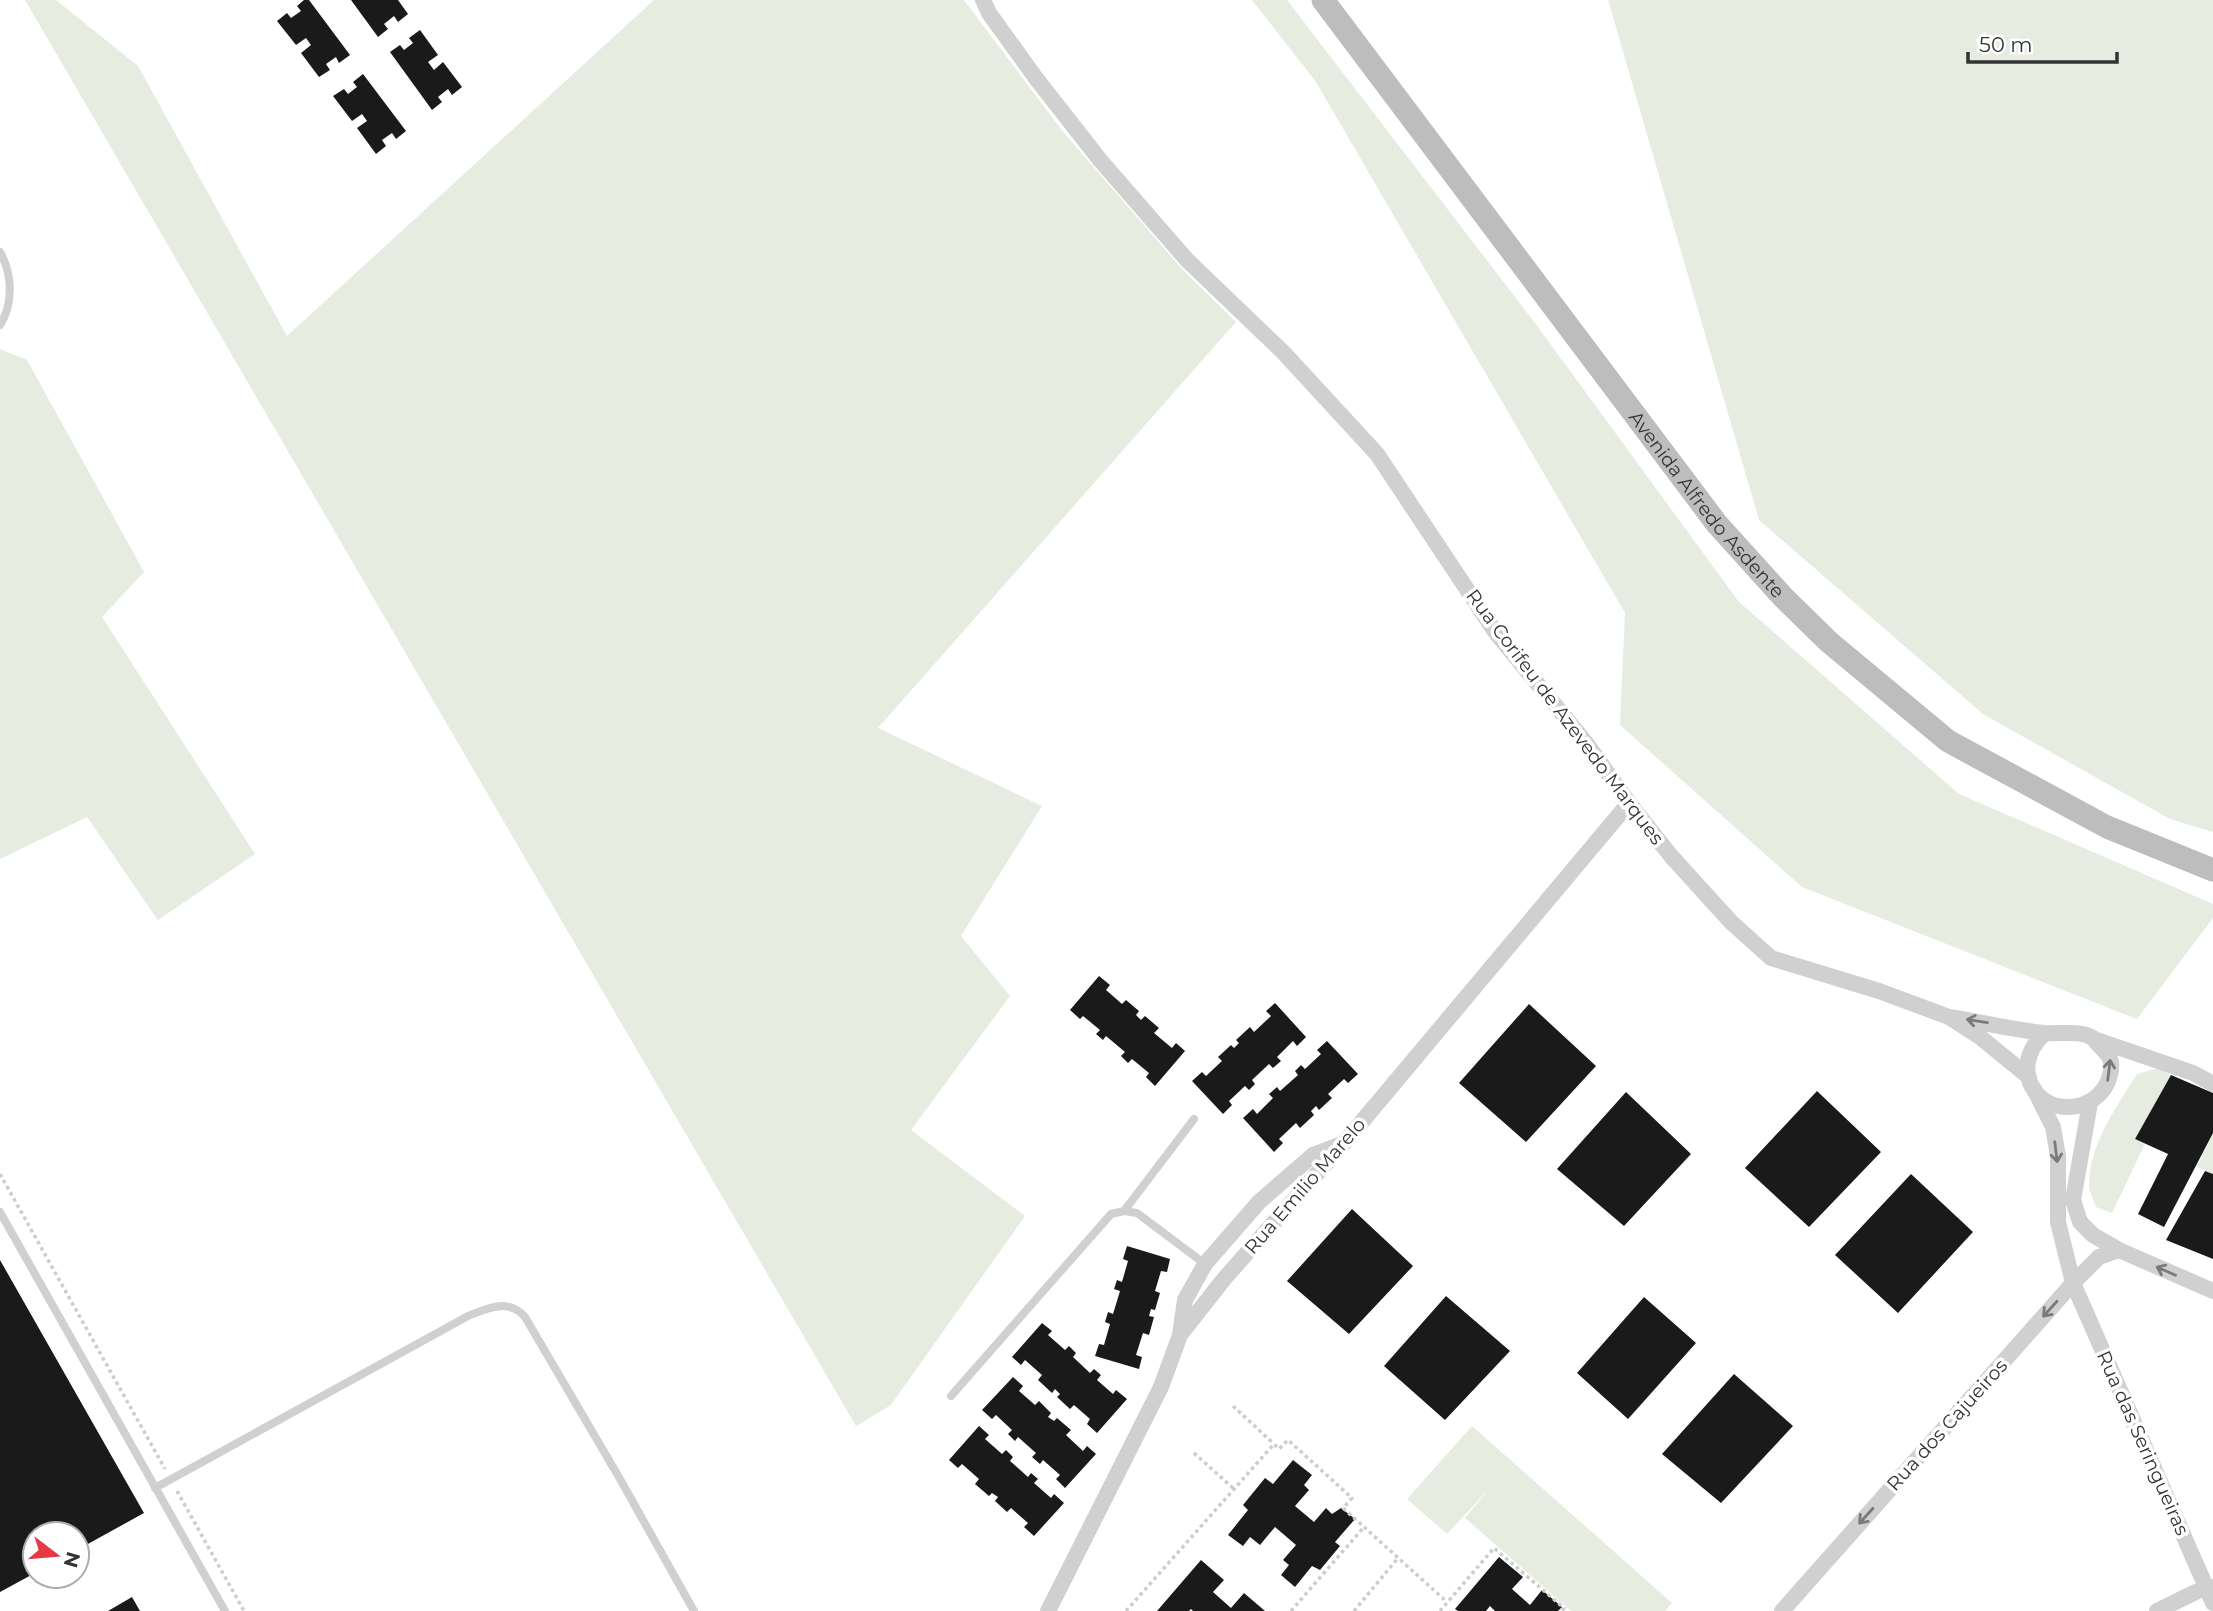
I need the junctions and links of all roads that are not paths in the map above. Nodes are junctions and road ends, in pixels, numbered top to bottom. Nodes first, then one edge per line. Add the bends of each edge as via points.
1 (983, 0) edge
2 (1323, 0) edge
3 (0, 251) edge
4 (0, 325) edge
5 (1629, 803) junction
6 (2213, 870) edge
7 (1949, 1017) junction
8 (2045, 1033) junction
9 (2093, 1038) junction
10 (2031, 1083) junction
11 (2213, 1084) edge
12 (2090, 1103) junction
13 (1194, 1119) dead end
14 (1344, 1143) junction
15 (1259, 1202) junction
16 (1124, 1211) junction
17 (0, 1212) edge
18 (1277, 1219) junction
19 (2119, 1250) junction
20 (1205, 1264) junction
21 (1224, 1279) junction
22 (2073, 1283) junction
23 (2213, 1292) edge
24 (1180, 1335) junction
25 (951, 1396) dead end
26 (155, 1488) junction
27 (2209, 1587) edge
28 (2213, 1603) edge
29 (225, 1611) edge
30 (694, 1611) edge
31 (1048, 1611) edge
32 (1782, 1611) edge
33 (2157, 1611) edge

1 - 5 street, Rua Corifeu de Azevedo Marques via 1034,77 1187,260 1283,352 1377,454 1496,632
2 - 6 street, Avenida Alfredo Asdente via 1717,524 1829,642 1948,741 2108,827
3 - 4 lane via 7,264 10,297
5 - 7 street, Rua Corifeu de Azevedo Marques via 1731,922 1771,958
5 - 14 street, Rua Emilio Marelo
8 -> 7 street
7 - 10 street via 1980,1037
8 - 9 street
8 - 10 street via 2030,1053
9 - 11 street
12 -> 9 street via 2107,1084 2111,1071 2110,1058
10 - 12 street via 2042,1099 2053,1105 2066,1108
10 -> 22 street, Rua das Seringueiras via 2053,1127 2058,1222
12 - 19 street via 2073,1200 2080,1222
13 - 16 lane
14 - 15 street via 1314,1155
14 - 18 street, Rua Emilio Marelo
15 - 18 street
15 - 20 street
16 - 20 lane via 1137,1213
16 - 25 lane via 1111,1214 1092,1234
17 - 26 lane
18 - 21 street, Rua Emilio Marelo
19 - 22 street, Rua dos Cajueiros via 2099,1257
23 -> 19 street
20 - 21 street
20 - 24 street via 1185,1300
21 - 24 street, Rua Emilio Marelo
22 - 27 street, Rua das Seringueiras
22 -> 32 street, Rua dos Cajueiros
24 - 31 street, Rua Emilio Marelo via 1161,1387
26 - 29 lane
26 - 30 lane via 468,1316 496,1305 511,1307 525,1317
27 - 28 street, Rua das Seringueiras
27 - 33 street

